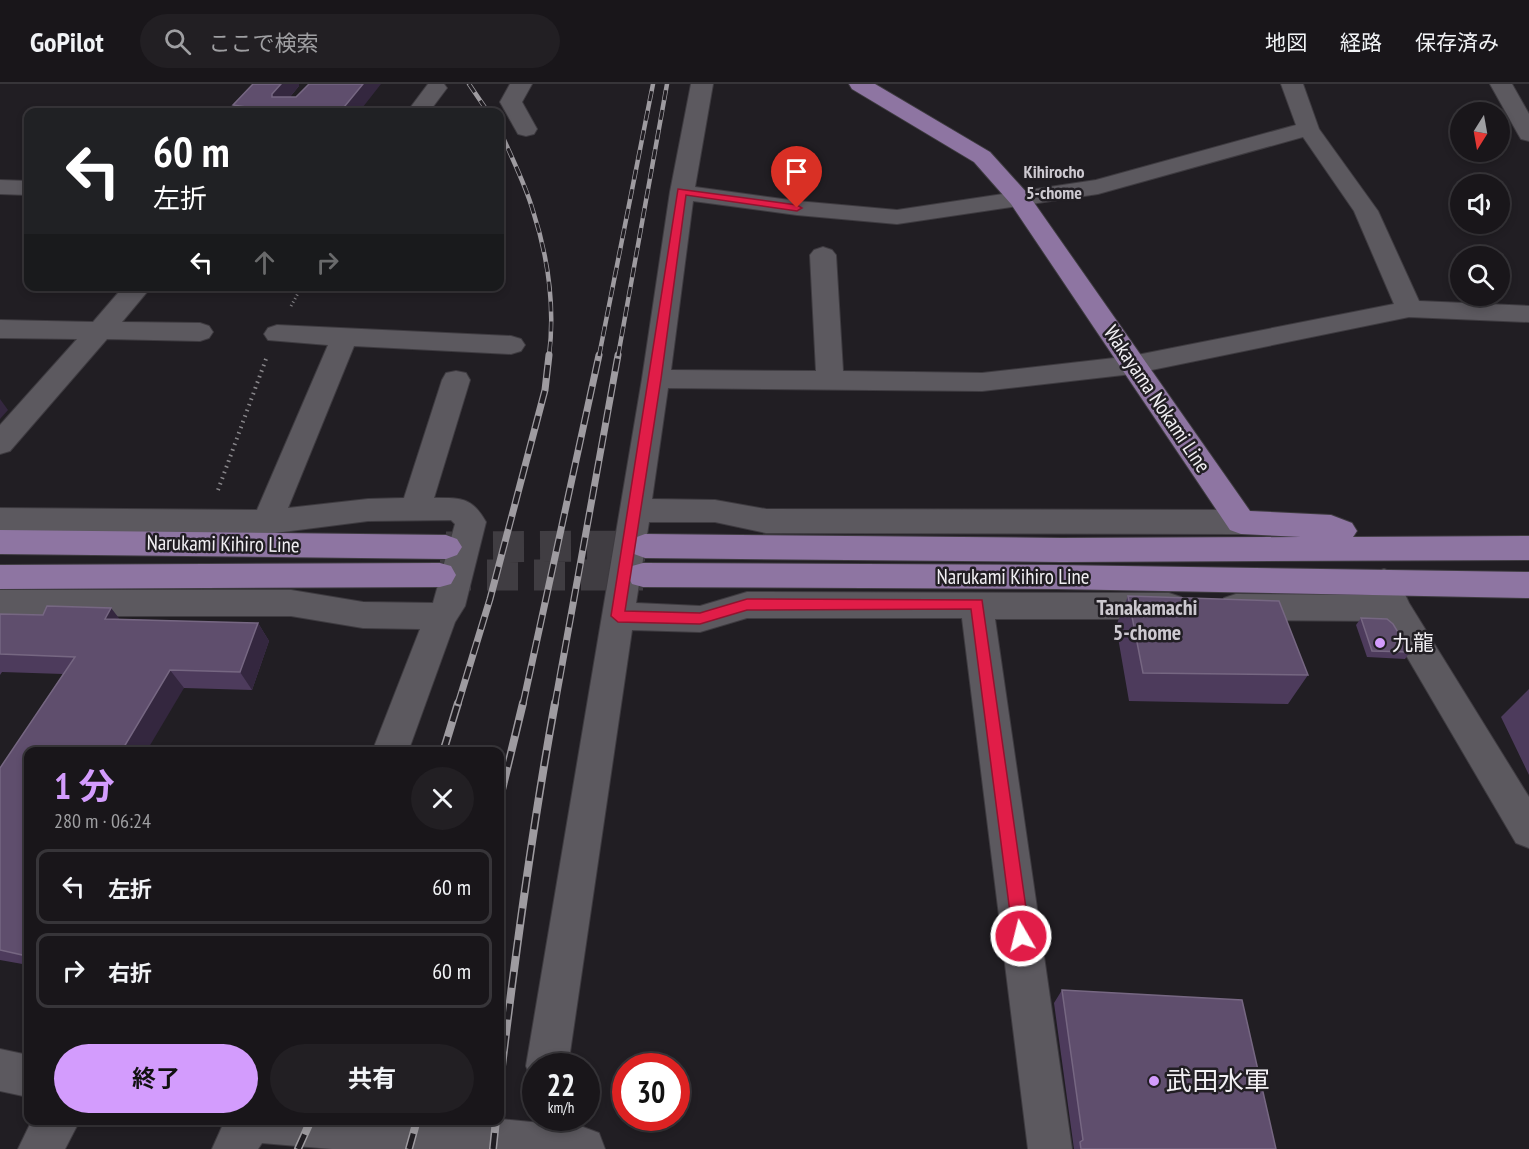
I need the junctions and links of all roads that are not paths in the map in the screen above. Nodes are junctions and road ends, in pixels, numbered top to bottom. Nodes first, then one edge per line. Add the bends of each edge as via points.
1 (520, 84) edge
2 (702, 84) edge
3 (860, 84) edge
4 (1292, 84) edge
5 (1501, 84) edge
6 (436, 88) dead end
7 (421, 108) edge
8 (526, 129) dead end
9 (1308, 129) junction
10 (1529, 134) edge
11 (0, 187) edge
12 (24, 188) edge
13 (682, 192) junction
14 (1020, 199) junction
15 (823, 255) dead end
16 (135, 291) edge
17 (1409, 309) junction
18 (1529, 314) edge
19 (0, 329) edge
20 (101, 330) junction
21 (200, 332) dead end
22 (277, 334) road end
23 (344, 338) junction
24 (511, 345) dead end
25 (1132, 365) junction
26 (656, 379) junction
27 (456, 380) dead end
28 (830, 380) junction
29 (0, 444) edge
30 (415, 510) junction
31 (634, 510) junction
32 (0, 520) edge
33 (267, 522) junction
34 (1241, 522) junction
35 (0, 542) edge
36 (1382, 549) junction
37 (1529, 549) edge
38 (0, 577) edge
39 (1529, 585) edge
40 (1390, 595) junction
41 (0, 603) edge
42 (977, 604) junction
43 (441, 616) junction
44 (618, 616) junction
45 (392, 747) edge
46 (1529, 831) edge
47 (549, 1053) edge
48 (0, 1070) edge
49 (24, 1075) edge
50 (55, 1125) edge
51 (249, 1125) edge
52 (382, 1125) edge
53 (522, 1130) edge
54 (537, 1131) edge
55 (40, 1149) edge
56 (234, 1149) edge
57 (583, 1149) edge
58 (1050, 1149) edge

1 - 8 street via 511,102
2 - 13 street
3 - 14 main road, Wakayama Nokami Line via 982,157
4 - 9 street
5 - 10 street
6 - 7 street
9 - 14 street via 1098,187
9 - 17 street via 1366,211
11 - 12 street
13 - 14 street via 897,217
13 - 26 street
14 - 25 main road, Wakayama Nokami Line
15 - 28 street
16 - 20 street
17 - 18 street
17 - 25 street
19 - 20 street
20 - 21 street
20 - 29 street
22 - 23 street
23 - 24 street
23 - 33 street
25 - 28 street via 982,382
25 - 34 main road, Wakayama Nokami Line
26 - 28 street
26 - 31 street
27 - 30 street
30 - 33 street via 368,510
30 - 43 street via 459,509 471,522 449,606
31 - 34 street via 715,511 766,521
31 - 44 street
32 - 33 street
34 - 36 main road via 1330,527
35 - 38 main road, Narukami Kihiro Line via 443,561
36 - 37 main road
36 - 40 main road, Narukami Kihiro Line via 1061,550 644,561 1056,576
39 - 40 main road
40 - 42 street
40 - 46 street
41 - 43 street via 291,603 363,615
42 - 44 street via 747,605 700,619
42 - 58 street
43 - 45 street
44 - 47 street
48 - 49 street
50 - 55 street
51 - 56 street
52 - 53 street
54 - 57 street

